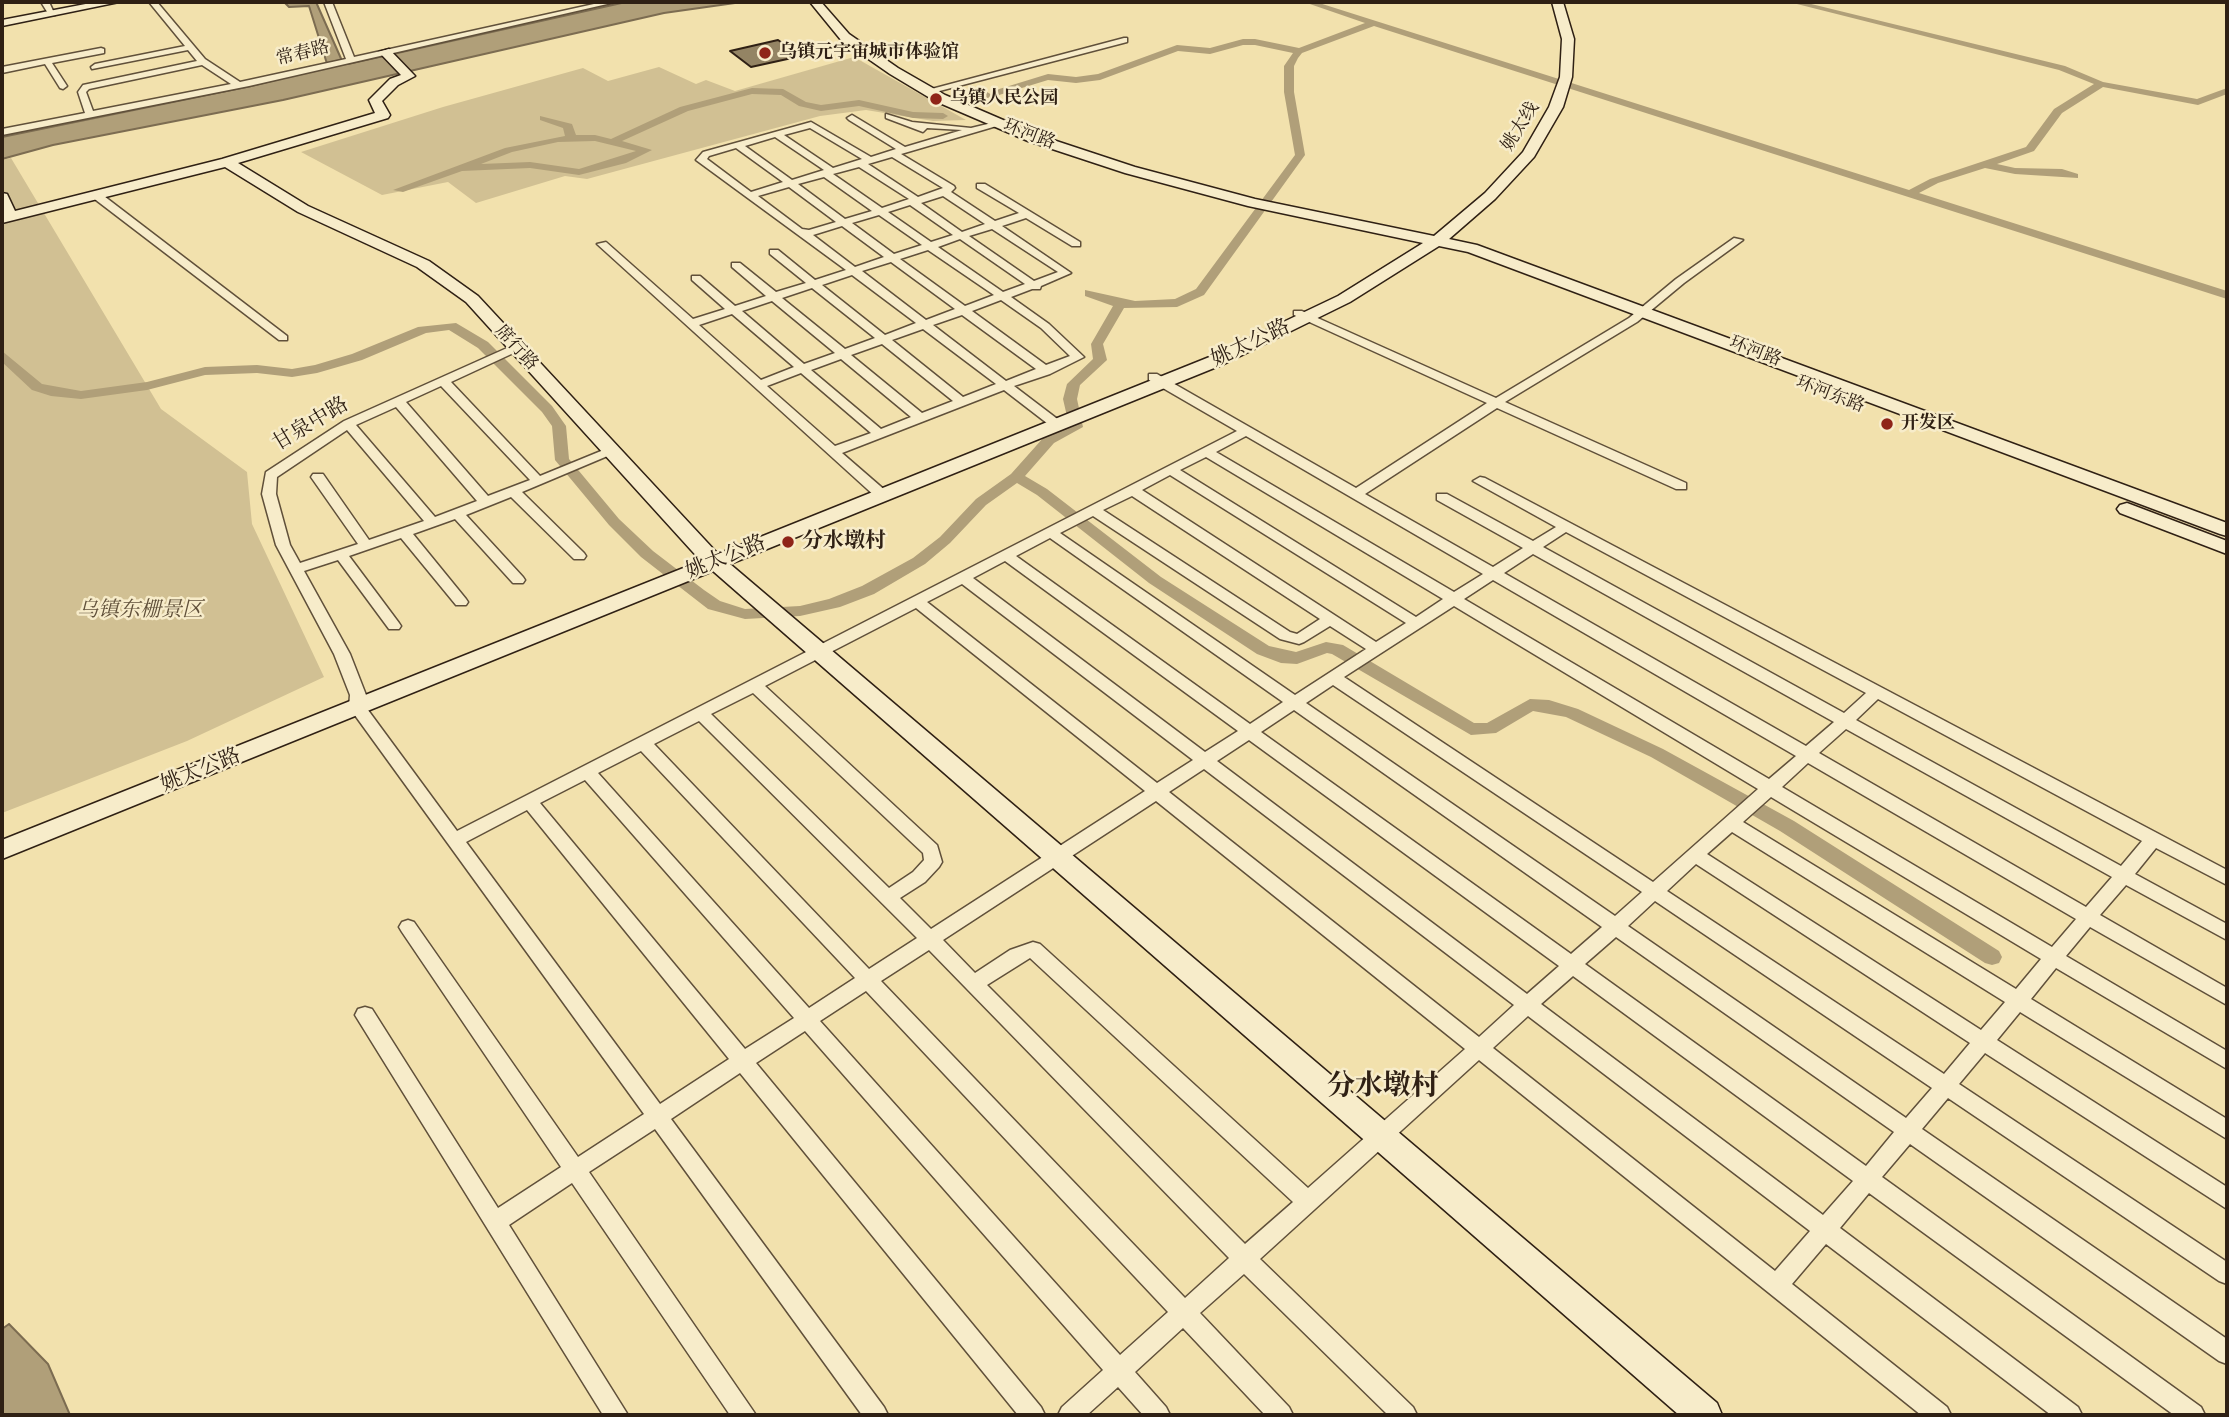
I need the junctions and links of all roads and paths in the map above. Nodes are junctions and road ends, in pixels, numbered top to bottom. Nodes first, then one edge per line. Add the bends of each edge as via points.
1 (45, 2) edge
2 (113, 2) edge
3 (153, 2) edge
4 (328, 2) edge
5 (612, 2) edge
6 (815, 2) edge
7 (1549, 2) edge
8 (1558, 2) edge
9 (52, 13) junction
10 (2, 23) edge
11 (1124, 40) dead end
12 (191, 47) junction
13 (101, 51) dead end
14 (119, 52) dead end
15 (385, 52) junction
16 (89, 58) dead end
17 (347, 59) junction
18 (47, 61) junction
19 (125, 61) junction
20 (204, 62) junction
21 (95, 67) junction
22 (2, 70) edge
23 (1561, 75) junction
24 (136, 76) junction
25 (105, 83) junction
26 (239, 85) junction
27 (63, 86) dead end
28 (928, 91) junction
29 (1556, 93) junction
30 (90, 115) junction
31 (890, 116) dead end
32 (852, 118) dead end
33 (997, 123) junction
34 (914, 124) junction
35 (974, 130) junction
36 (2, 132) edge
37 (929, 132) dead end
38 (775, 133) junction
39 (737, 144) junction
40 (899, 152) junction
41 (227, 162) junction
42 (865, 162) junction
43 (828, 172) junction
44 (790, 183) junction
45 (981, 186) dead end
46 (944, 192) junction
47 (96, 195) junction
48 (751, 195) junction
49 (2, 197) edge
50 (915, 202) junction
51 (1273, 208) joint
52 (881, 212) junction
53 (1027, 214) junction
54 (6, 218) edge
55 (845, 223) junction
56 (994, 225) junction
57 (1453, 228) junction
58 (804, 233) junction
59 (961, 236) junction
60 (1738, 240) dead end
61 (1430, 241) junction
62 (602, 244) dead end
63 (1076, 244) dead end
64 (930, 246) junction
65 (774, 252) dead end
66 (893, 258) junction
67 (736, 265) dead end
68 (853, 271) junction
69 (696, 278) dead end
70 (814, 284) junction
71 (1036, 286) junction
72 (774, 297) junction
73 (1005, 298) junction
74 (734, 310) junction
75 (966, 311) junction
76 (1303, 316) junction
77 (1633, 320) junction
78 (1675, 321) junction
79 (693, 323) junction
80 (925, 326) junction
81 (283, 338) dead end
82 (885, 340) junction
83 (511, 351) junction
84 (844, 355) junction
85 (803, 369) junction
86 (1046, 370) junction
87 (1158, 379) junction
88 (443, 381) junction
89 (760, 384) junction
90 (1004, 386) junction
91 (398, 401) junction
92 (962, 402) junction
93 (1497, 403) junction
94 (919, 418) junction
95 (1051, 421) junction
96 (348, 424) junction
97 (1246, 431) junction
98 (880, 434) junction
99 (835, 451) junction
100 (1206, 451) junction
101 (611, 452) junction
102 (1171, 470) junction
103 (318, 477) dead end
104 (538, 481) junction
105 (1480, 481) dead end
106 (1681, 485) dead end
107 (1132, 490) junction
108 (513, 491) junction
109 (878, 491) junction
110 (1356, 494) junction
111 (1442, 497) dead end
112 (486, 502) junction
113 (1088, 512) junction
114 (457, 513) junction
115 (433, 523) junction
116 (1566, 526) junction
117 (1056, 529) junction
118 (2227, 530) edge
119 (404, 533) junction
120 (366, 545) junction
121 (1533, 547) junction
122 (2227, 548) edge
123 (341, 554) junction
124 (1006, 555) junction
125 (579, 556) dead end
126 (712, 560) junction
127 (296, 569) junction
128 (1493, 573) junction
129 (962, 578) junction
130 (518, 580) dead end
131 (1453, 599) junction
132 (461, 601) dead end
133 (917, 601) junction
134 (1330, 619) junction
135 (1416, 623) junction
136 (394, 626) dead end
137 (1373, 651) junction
138 (817, 653) junction
139 (1340, 673) junction
140 (754, 685) junction
141 (1878, 691) junction
142 (358, 701) junction
143 (1293, 703) junction
144 (700, 713) junction
145 (1846, 720) junction
146 (1250, 731) junction
147 (643, 743) junction
148 (1807, 755) junction
149 (1204, 761) junction
150 (587, 771) junction
151 (1157, 792) junction
152 (1765, 792) junction
153 (529, 802) junction
154 (1735, 820) junction
155 (2, 837) edge
156 (2154, 839) junction
157 (455, 840) junction
158 (2, 850) edge
159 (1059, 856) junction
160 (1695, 856) junction
161 (2124, 875) junction
162 (2227, 878) edge
163 (1656, 891) junction
164 (888, 897) junction
165 (2088, 917) junction
166 (408, 927) dead end
167 (1615, 927) junction
168 (2227, 933) edge
169 (930, 939) junction
170 (2054, 958) junction
171 (1572, 965) junction
172 (868, 979) junction
173 (974, 984) junction
174 (2227, 997) edge
175 (2018, 1000) junction
176 (1528, 1005) junction
177 (365, 1015) dead end
178 (807, 1019) junction
179 (1983, 1042) junction
180 (1479, 1049) junction
181 (742, 1061) junction
182 (2227, 1061) edge
183 (1946, 1086) junction
184 (657, 1116) junction
185 (2227, 1130) edge
186 (1908, 1131) junction
187 (1382, 1136) junction
188 (575, 1170) junction
189 (1867, 1179) junction
190 (2227, 1199) edge
191 (1308, 1202) junction
192 (495, 1222) junction
193 (1825, 1230) junction
194 (1244, 1259) junction
195 (2227, 1274) edge
196 (1777, 1286) junction
197 (1184, 1313) junction
198 (2227, 1353) edge
199 (1119, 1371) junction
200 (616, 1415) edge
201 (744, 1415) edge
202 (876, 1415) edge
203 (1033, 1415) edge
204 (1070, 1415) edge
205 (1158, 1415) edge
206 (1281, 1415) edge
207 (1405, 1415) edge
208 (1705, 1415) edge
209 (1939, 1415) edge
210 (2070, 1415) edge
211 (2193, 1415) edge

1 - 9 street
2 - 9 street
3 - 12 street
4 - 17 street
5 - 15 street, 常春路
6 - 28 street, 环河路 via 845,37
7 - 23 street, 姚太线
8 - 23 street, 姚太线 via 1568,39
9 - 10 street
11 - 28 street
12 - 19 street
12 - 20 street
13 - 18 street
14 - 19 street
15 - 17 street, 常春路
15 - 41 street via 409,76 394,82 375,100 383,115
16 - 21 street
17 - 26 street, 常春路
18 - 22 street
18 - 27 street
19 - 21 street
19 - 24 street
20 - 24 street
20 - 26 street
21 - 25 street
23 - 29 street, 姚太线
24 - 25 street
25 - 30 street via 83,89
26 - 30 street, 常春路
28 - 33 street, 环河路
29 - 57 street, 姚太线 via 1529,154
29 - 61 street, 姚太线 via 1511,161
30 - 36 street, 常春路
31 - 34 street
32 - 40 street
33 - 35 street
33 - 51 street, 环河路 via 1130,170
34 - 35 street
34 - 37 street
35 - 40 street
38 - 39 street
38 - 42 street via 818,127
38 - 43 street
39 - 44 street
39 - 48 street via 701,160
40 - 42 street
40 - 46 street via 950,188
41 - 47 street
41 - 83 street, 席行路 via 303,209 424,264 472,299
42 - 43 street
42 - 50 street
43 - 44 street
43 - 52 street
44 - 48 street
44 - 55 street
45 - 53 street
46 - 50 street
46 - 56 street
47 - 54 street
47 - 81 street
48 - 58 street
49 - 54 street
50 - 52 street
50 - 59 street
51 - 61 street, 环河路
52 - 55 street
52 - 64 street
53 - 56 street
53 - 63 street
55 - 58 street
55 - 66 street
56 - 59 street
56 - 71 street via 1066,273
57 - 61 street, 姚太线
57 - 78 street
58 - 68 street
59 - 64 street
59 - 71 street
60 - 77 street
61 - 76 street, 姚太公路 via 1373,283
61 - 77 street, 环河东路
61 - 78 street, 环河路 via 1472,248
62 - 79 street
64 - 66 street
64 - 73 street
65 - 70 street
66 - 68 street
66 - 75 street
67 - 72 street
68 - 70 street
68 - 80 street
69 - 74 street
70 - 72 street
70 - 82 street
71 - 73 street
72 - 74 street
72 - 84 street
73 - 75 street
73 - 86 street via 1077,353 1078,357
74 - 79 street
74 - 85 street
75 - 80 street
75 - 86 street
76 - 87 street, 姚太公路 via 1218,360
76 - 93 street
77 - 93 street
77 - 122 street, 环河东路
78 - 118 street, 环河路
79 - 89 street
80 - 82 street
80 - 90 street
82 - 84 street
82 - 92 street
83 - 88 street, 甘泉中路
83 - 101 street, 席行路
84 - 85 street
84 - 94 street
85 - 89 street
85 - 98 street
86 - 90 street
87 - 95 street, 姚太公路
87 - 97 street
88 - 91 street, 甘泉中路
88 - 104 street
89 - 99 street
90 - 92 street
90 - 95 street
91 - 96 street, 甘泉中路
91 - 112 street
92 - 94 street
93 - 106 street
93 - 110 street
94 - 98 street
95 - 109 street, 姚太公路
96 - 115 street
96 - 127 street, 甘泉中路 via 271,475 272,506 283,545
97 - 100 street
97 - 110 street
98 - 99 street
99 - 109 street
100 - 102 street
100 - 131 street
101 - 104 street
101 - 126 street, 席行路
102 - 107 street
102 - 135 street
103 - 120 street
104 - 108 street
105 - 116 street
107 - 113 street
107 - 134 street
108 - 112 street
108 - 125 street
109 - 126 street, 姚太公路
110 - 128 street
111 - 121 street
112 - 114 street
113 - 117 street
113 - 134 street via 1285,636 1299,639
114 - 115 street
114 - 130 street
115 - 119 street
116 - 121 street
116 - 141 street
117 - 124 street
117 - 143 street
119 - 120 street
119 - 132 street
120 - 123 street
121 - 128 street
121 - 145 street
123 - 127 street
123 - 136 street
124 - 129 street
124 - 146 street
126 - 138 street, 席行路
126 - 142 street, 姚太公路
127 - 142 street, 甘泉中路 via 342,654
128 - 131 street
128 - 148 street
129 - 133 street
129 - 149 street
131 - 135 street
131 - 152 street
133 - 138 street
133 - 151 street
134 - 137 street
135 - 137 street
137 - 139 street
138 - 140 street
138 - 159 street, 席行路
139 - 143 street
139 - 163 street
140 - 144 street
140 - 164 street via 931,850 933,862
141 - 145 street
141 - 156 street
142 - 155 street, 姚太公路
142 - 157 street, 甘泉中路
142 - 158 street, 姚太公路
143 - 146 street
143 - 167 street
144 - 147 street
144 - 164 street
145 - 148 street
145 - 161 street
146 - 149 street
146 - 171 street
147 - 150 street
147 - 172 street
148 - 152 street
148 - 165 street
149 - 151 street
149 - 176 street
150 - 153 street
150 - 178 street
151 - 159 street
151 - 180 street
152 - 154 street
152 - 170 street
153 - 157 street
153 - 181 street
154 - 160 street
154 - 175 street
156 - 161 street
156 - 162 street
157 - 184 street, 甘泉中路
159 - 169 street
159 - 187 street, 席行路
160 - 163 street
160 - 179 street
161 - 165 street
161 - 168 street
163 - 167 street
163 - 183 street
164 - 169 street
165 - 170 street
165 - 174 street
166 - 188 street
167 - 171 street
167 - 186 street
169 - 172 street
169 - 173 street
170 - 175 street
170 - 182 street
171 - 176 street
171 - 189 street
172 - 178 street
172 - 197 street
173 - 191 street via 1033,949
173 - 194 street
175 - 179 street
175 - 185 street
176 - 180 street
176 - 193 street
177 - 192 street
178 - 181 street
178 - 199 street
179 - 183 street
179 - 190 street
180 - 187 street
180 - 196 street
181 - 184 street
181 - 203 street
183 - 186 street
183 - 195 street
184 - 188 street
184 - 202 street, 甘泉中路
186 - 189 street
186 - 198 street
187 - 191 street
187 - 208 street, 席行路
188 - 192 street
188 - 201 street
189 - 193 street
189 - 211 street
191 - 194 street
192 - 200 street
193 - 196 street
193 - 210 street
194 - 197 street
194 - 207 street
196 - 209 street
197 - 199 street
197 - 206 street
199 - 204 street
199 - 205 street

